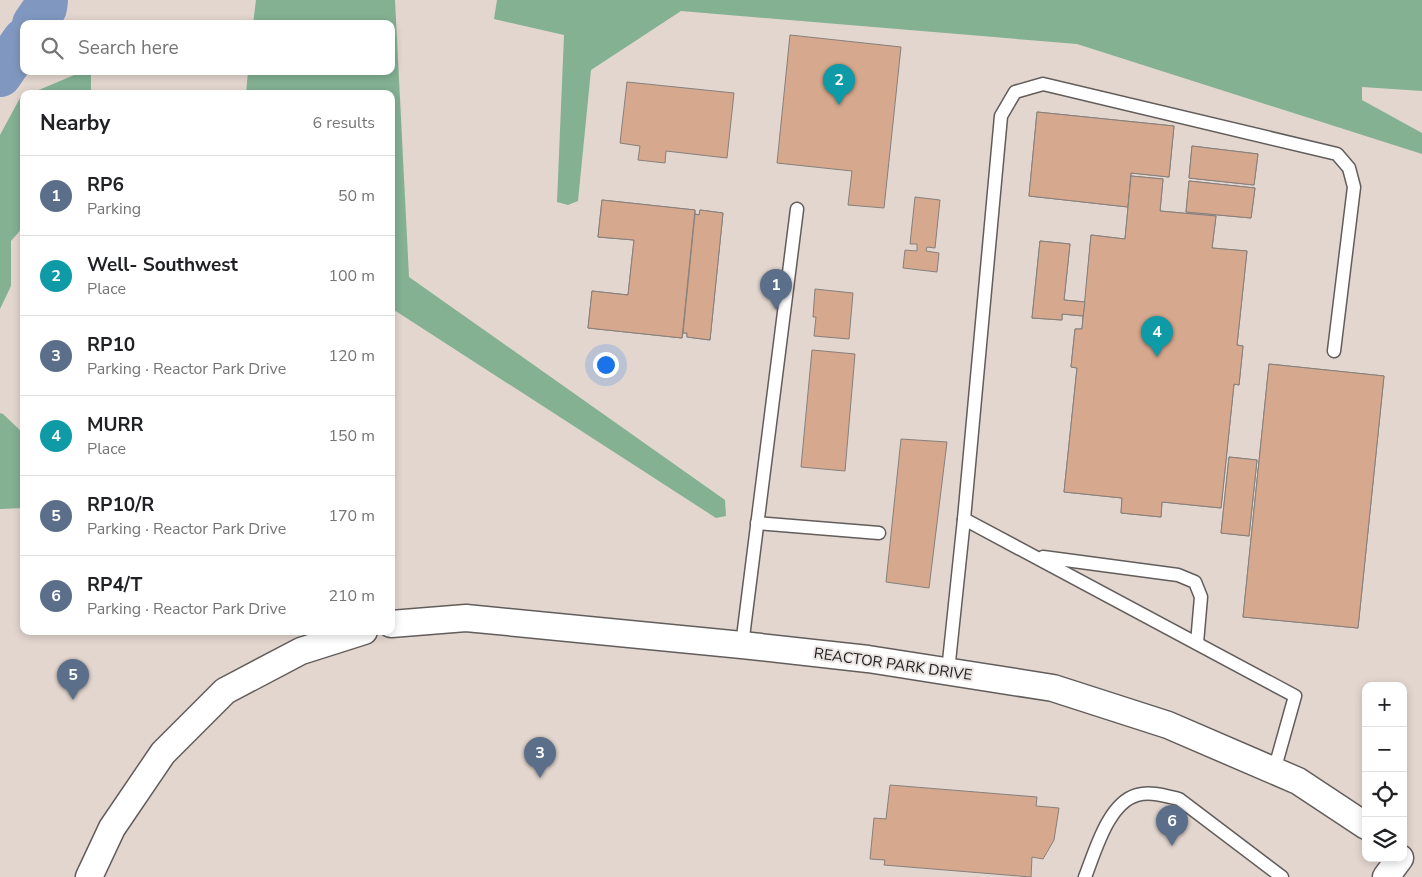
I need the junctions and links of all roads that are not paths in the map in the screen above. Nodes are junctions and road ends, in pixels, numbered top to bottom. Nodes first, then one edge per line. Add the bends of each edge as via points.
1 (797, 209) dead end
2 (1334, 351) dead end
3 (964, 519) junction
4 (757, 523) junction
5 (879, 532) dead end
6 (1034, 556) junction
7 (395, 624) edge
8 (351, 635) edge
9 (1197, 643) junction
10 (742, 645) junction
11 (948, 672) junction
12 (1274, 771) junction
13 (1362, 823) edge
14 (1401, 862) edge
15 (89, 877) edge
16 (1085, 877) edge
17 (1282, 877) edge
18 (1386, 877) edge

1 - 4 lane
2 - 3 lane via 1354,187 1349,168 1337,154 1043,84 1015,92 1001,116
3 - 6 lane
3 - 11 lane
4 - 5 lane
4 - 10 lane
6 - 9 lane
6 - 9 lane via 1178,575 1195,582 1201,597
7 - 10 street, REACTOR PARK DRIVE via 466,618
8 - 15 street via 301,651 225,691 163,753 112,828
9 - 12 lane via 1295,696
10 - 11 street, REACTOR PARK DRIVE
11 - 12 street, REACTOR PARK DRIVE via 1053,688 1168,725
12 - 13 street, REACTOR PARK DRIVE via 1298,781
14 - 18 street
16 - 17 lane via 1106,826 1120,806 1137,795 1160,794 1179,799

